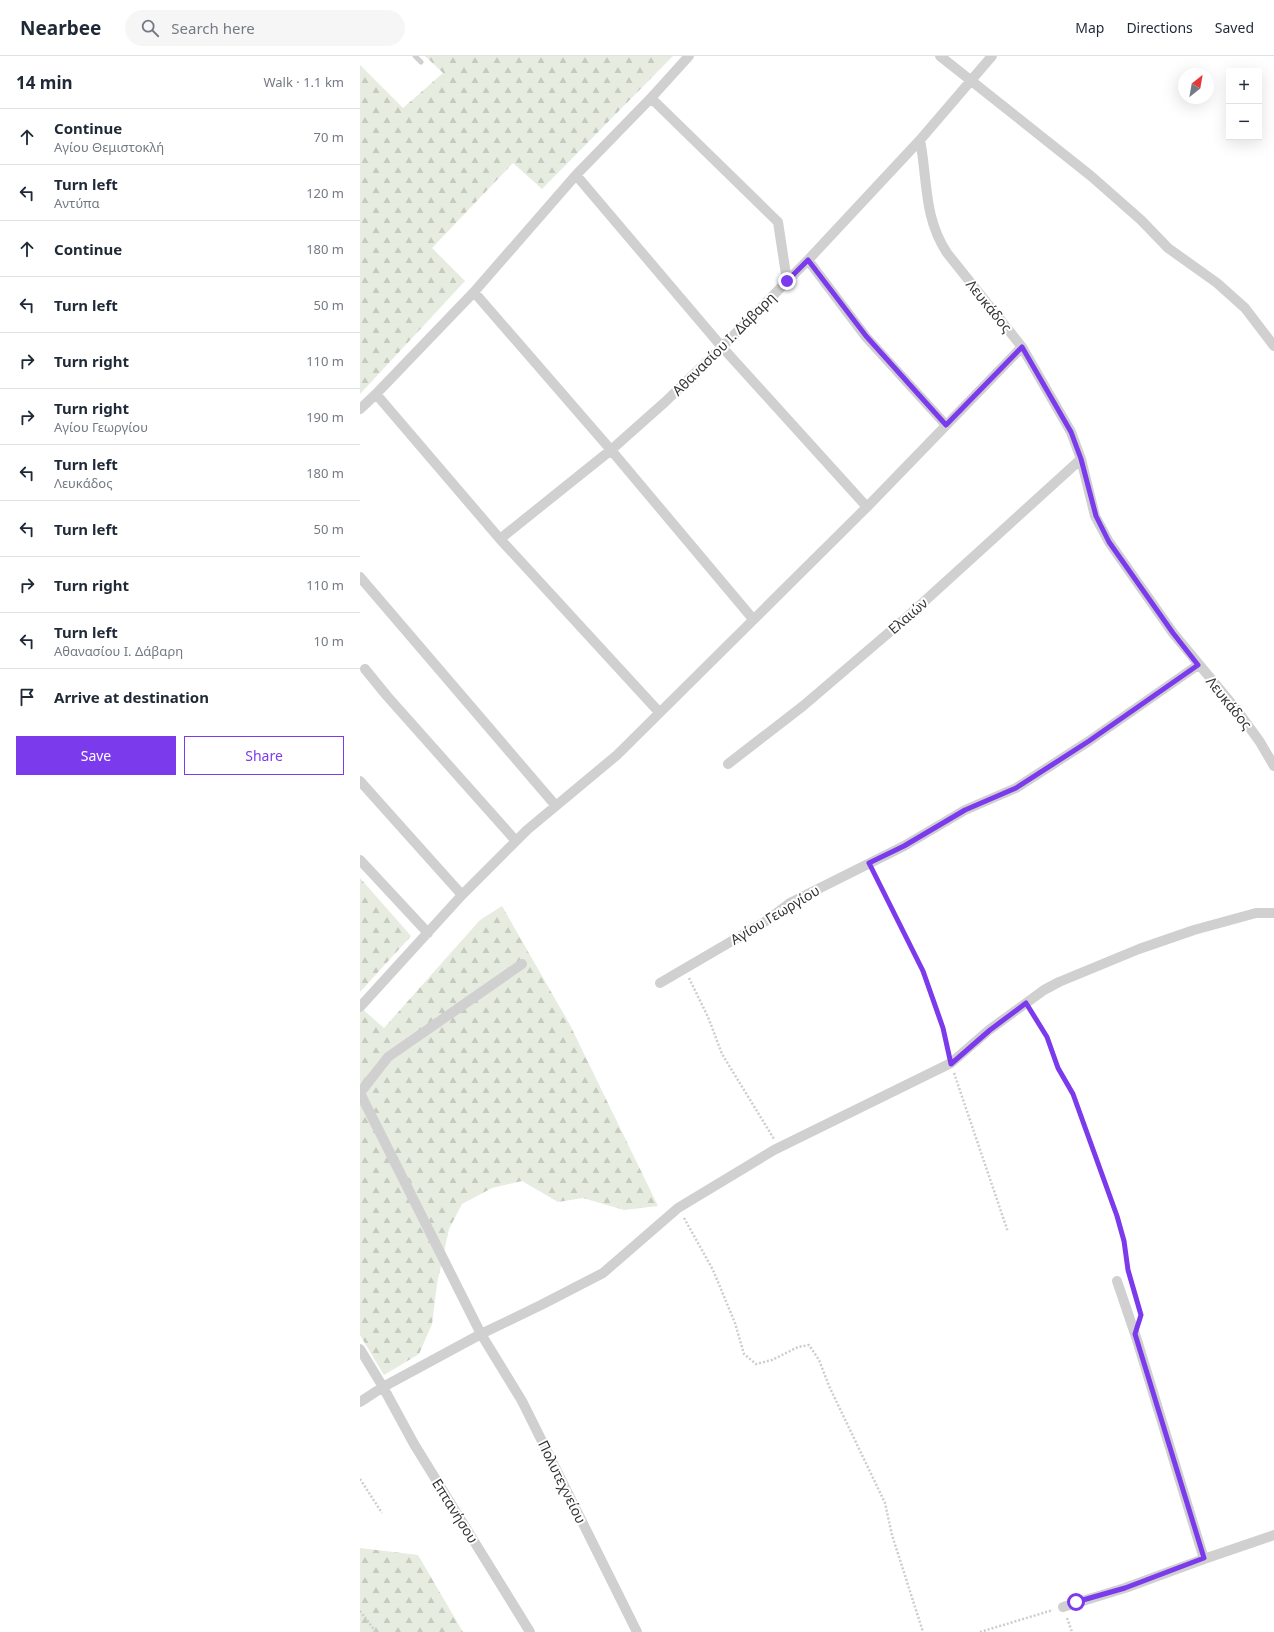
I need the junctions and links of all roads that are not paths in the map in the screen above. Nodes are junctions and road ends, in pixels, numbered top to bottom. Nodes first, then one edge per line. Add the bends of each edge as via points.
1 (415, 56) edge
2 (689, 56) edge
3 (940, 56) edge
4 (992, 56) edge
5 (421, 62) dead end
6 (971, 80) junction
7 (651, 98) junction
8 (920, 140) junction
9 (576, 175) junction
10 (808, 260) junction
11 (787, 281) junction
12 (474, 292) junction
13 (1274, 346) edge
14 (722, 347) junction
15 (1022, 347) junction
16 (376, 394) junction
17 (360, 409) edge
18 (946, 425) junction
19 (611, 450) junction
20 (1081, 459) junction
21 (867, 507) junction
22 (500, 539) junction
23 (360, 577) edge
24 (754, 619) junction
25 (1198, 665) junction
26 (365, 669) dead end
27 (659, 712) junction
28 (728, 764) dead end
29 (1274, 766) edge
30 (360, 781) edge
31 (556, 806) junction
32 (516, 841) junction
33 (360, 860) edge
34 (462, 894) junction
35 (1274, 914) edge
36 (428, 933) junction
37 (522, 964) dead end
38 (660, 983) dead end
39 (360, 1007) edge
40 (1117, 1281) dead end
41 (481, 1334) junction
42 (360, 1349) edge
43 (383, 1387) junction
44 (360, 1402) edge
45 (1274, 1535) edge
46 (1204, 1558) junction
47 (1063, 1607) road end
48 (530, 1632) edge
49 (637, 1632) edge

1 - 5 lane
2 - 7 street
3 - 6 street
4 - 6 street, Αθανασίου Ι. Δάβαρη
6 - 8 street, Αθανασίου Ι. Δάβαρη
6 - 13 street via 1091,176 1141,220 1168,248 1217,282 1245,308
7 - 9 street
7 - 11 street via 778,222
8 - 10 street, Αθανασίου Ι. Δάβαρη
8 - 15 street, Λευκάδος via 925,186 937,238
9 - 12 street
9 - 14 street
10 - 11 street, Αθανασίου Ι. Δάβαρη
10 - 18 street via 866,336
11 - 14 street, Αθανασίου Ι. Δάβαρη
12 - 16 street
12 - 19 street
14 - 19 street, Αθανασίου Ι. Δάβαρη
14 - 21 street
15 - 18 street
15 - 20 street, Λευκάδος via 1071,432
16 - 17 street
16 - 22 street
18 - 21 street
19 - 22 street, Αθανασίου Ι. Δάβαρη
19 - 24 street
20 - 25 street, Λευκάδος via 1096,516 1109,542
20 - 28 street, Ελαιών via 906,618 803,706
21 - 24 street
22 - 27 street
23 - 31 street
24 - 27 street
25 - 29 street, Λευκάδος via 1236,709
25 - 38 street, Αγίου Γεωργίου via 1016,788 965,810 904,846 790,903 766,921
26 - 32 street
27 - 31 street via 617,754
30 - 34 street
31 - 32 street
32 - 34 street
33 - 36 street
34 - 36 street
35 - 41 street via 1256,913 1194,930 1139,949 1059,982 990,1030 951,1064 780,1148 678,1208 603,1273
36 - 39 street
37 - 41 street, Πολυτεχνείου via 388,1057 360,1093
40 - 46 street via 1138,1340
41 - 43 street
41 - 49 street, Πολυτεχνείου via 522,1401
42 - 43 street, Επτανήσου
43 - 44 street
43 - 48 street, Επτανήσου via 414,1444
45 - 46 street
46 - 47 street via 1125,1588

